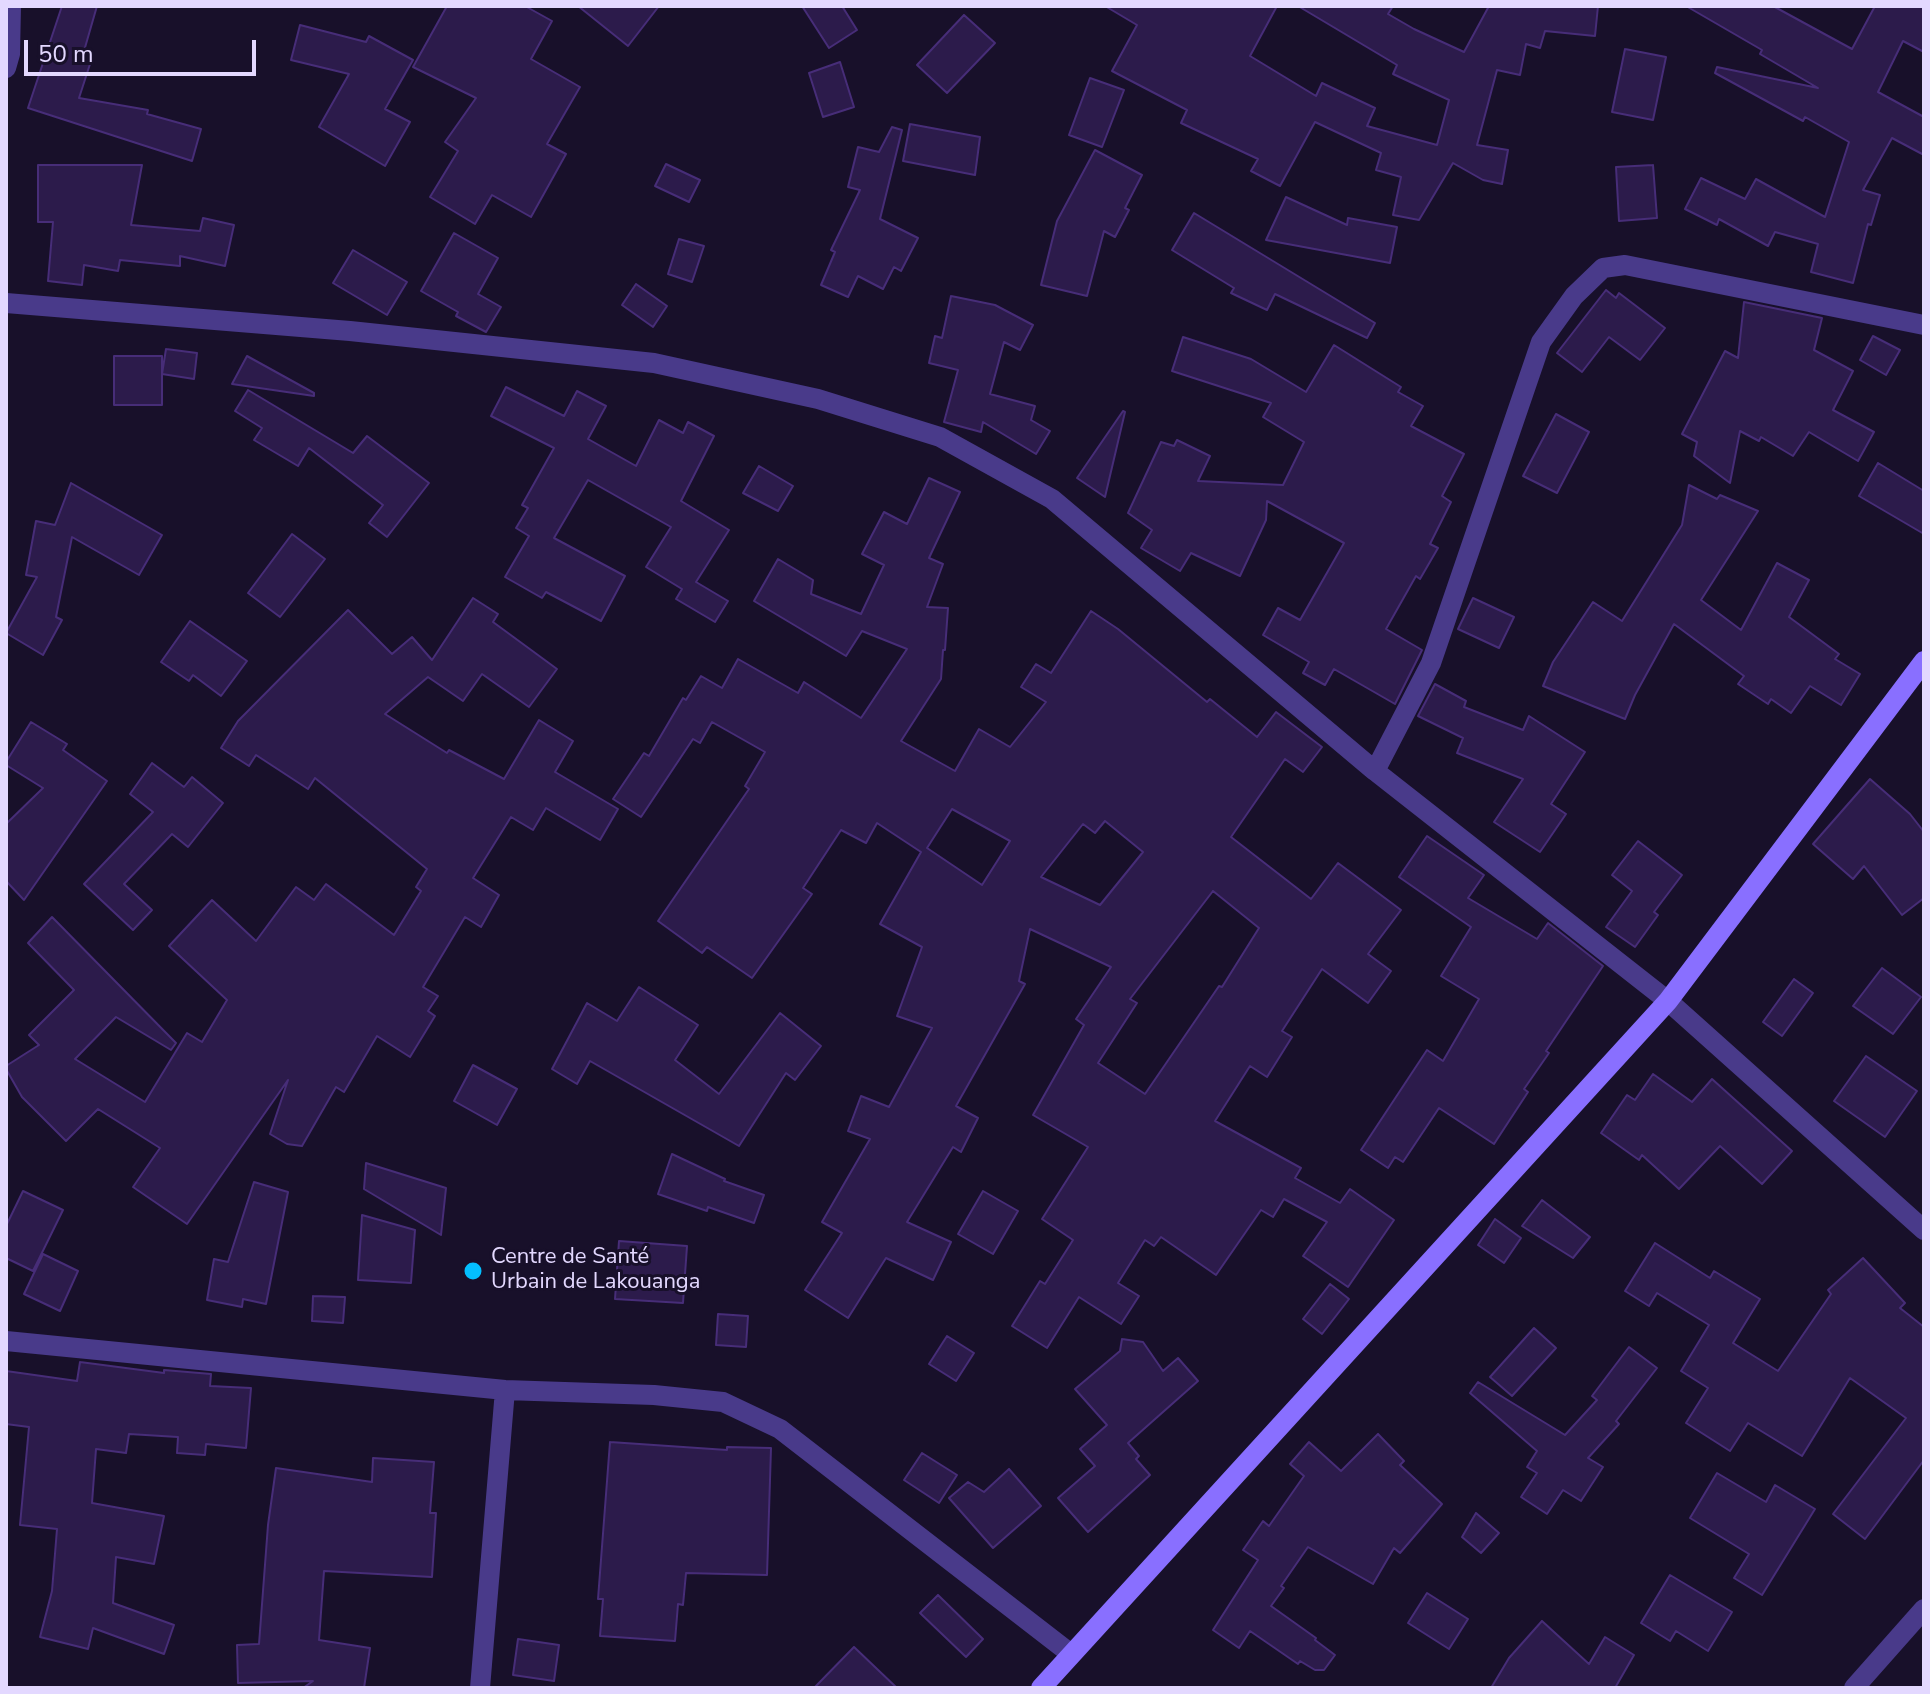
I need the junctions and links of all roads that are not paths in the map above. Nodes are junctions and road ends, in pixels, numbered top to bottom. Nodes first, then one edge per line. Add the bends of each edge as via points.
1 (11, 6) edge
2 (6, 68) edge
3 (6, 303) edge
4 (1924, 325) edge
5 (1924, 661) edge
6 (1375, 771) junction
7 (1668, 1001) junction
8 (1924, 1230) edge
9 (6, 1341) edge
10 (505, 1390) junction
11 (1924, 1609) edge
12 (1071, 1654) junction
13 (480, 1688) edge
14 (1041, 1688) edge
15 (1854, 1688) edge

1 - 2 street
3 - 6 street via 654,363 818,399 940,437 1052,499
4 - 6 street via 1625,265 1603,268 1574,296 1541,342 1431,663
5 - 7 street
6 - 7 street
7 - 8 street
7 - 12 street
9 - 10 street
10 - 12 street via 723,1402 780,1429
10 - 13 street
11 - 15 street
12 - 14 street

